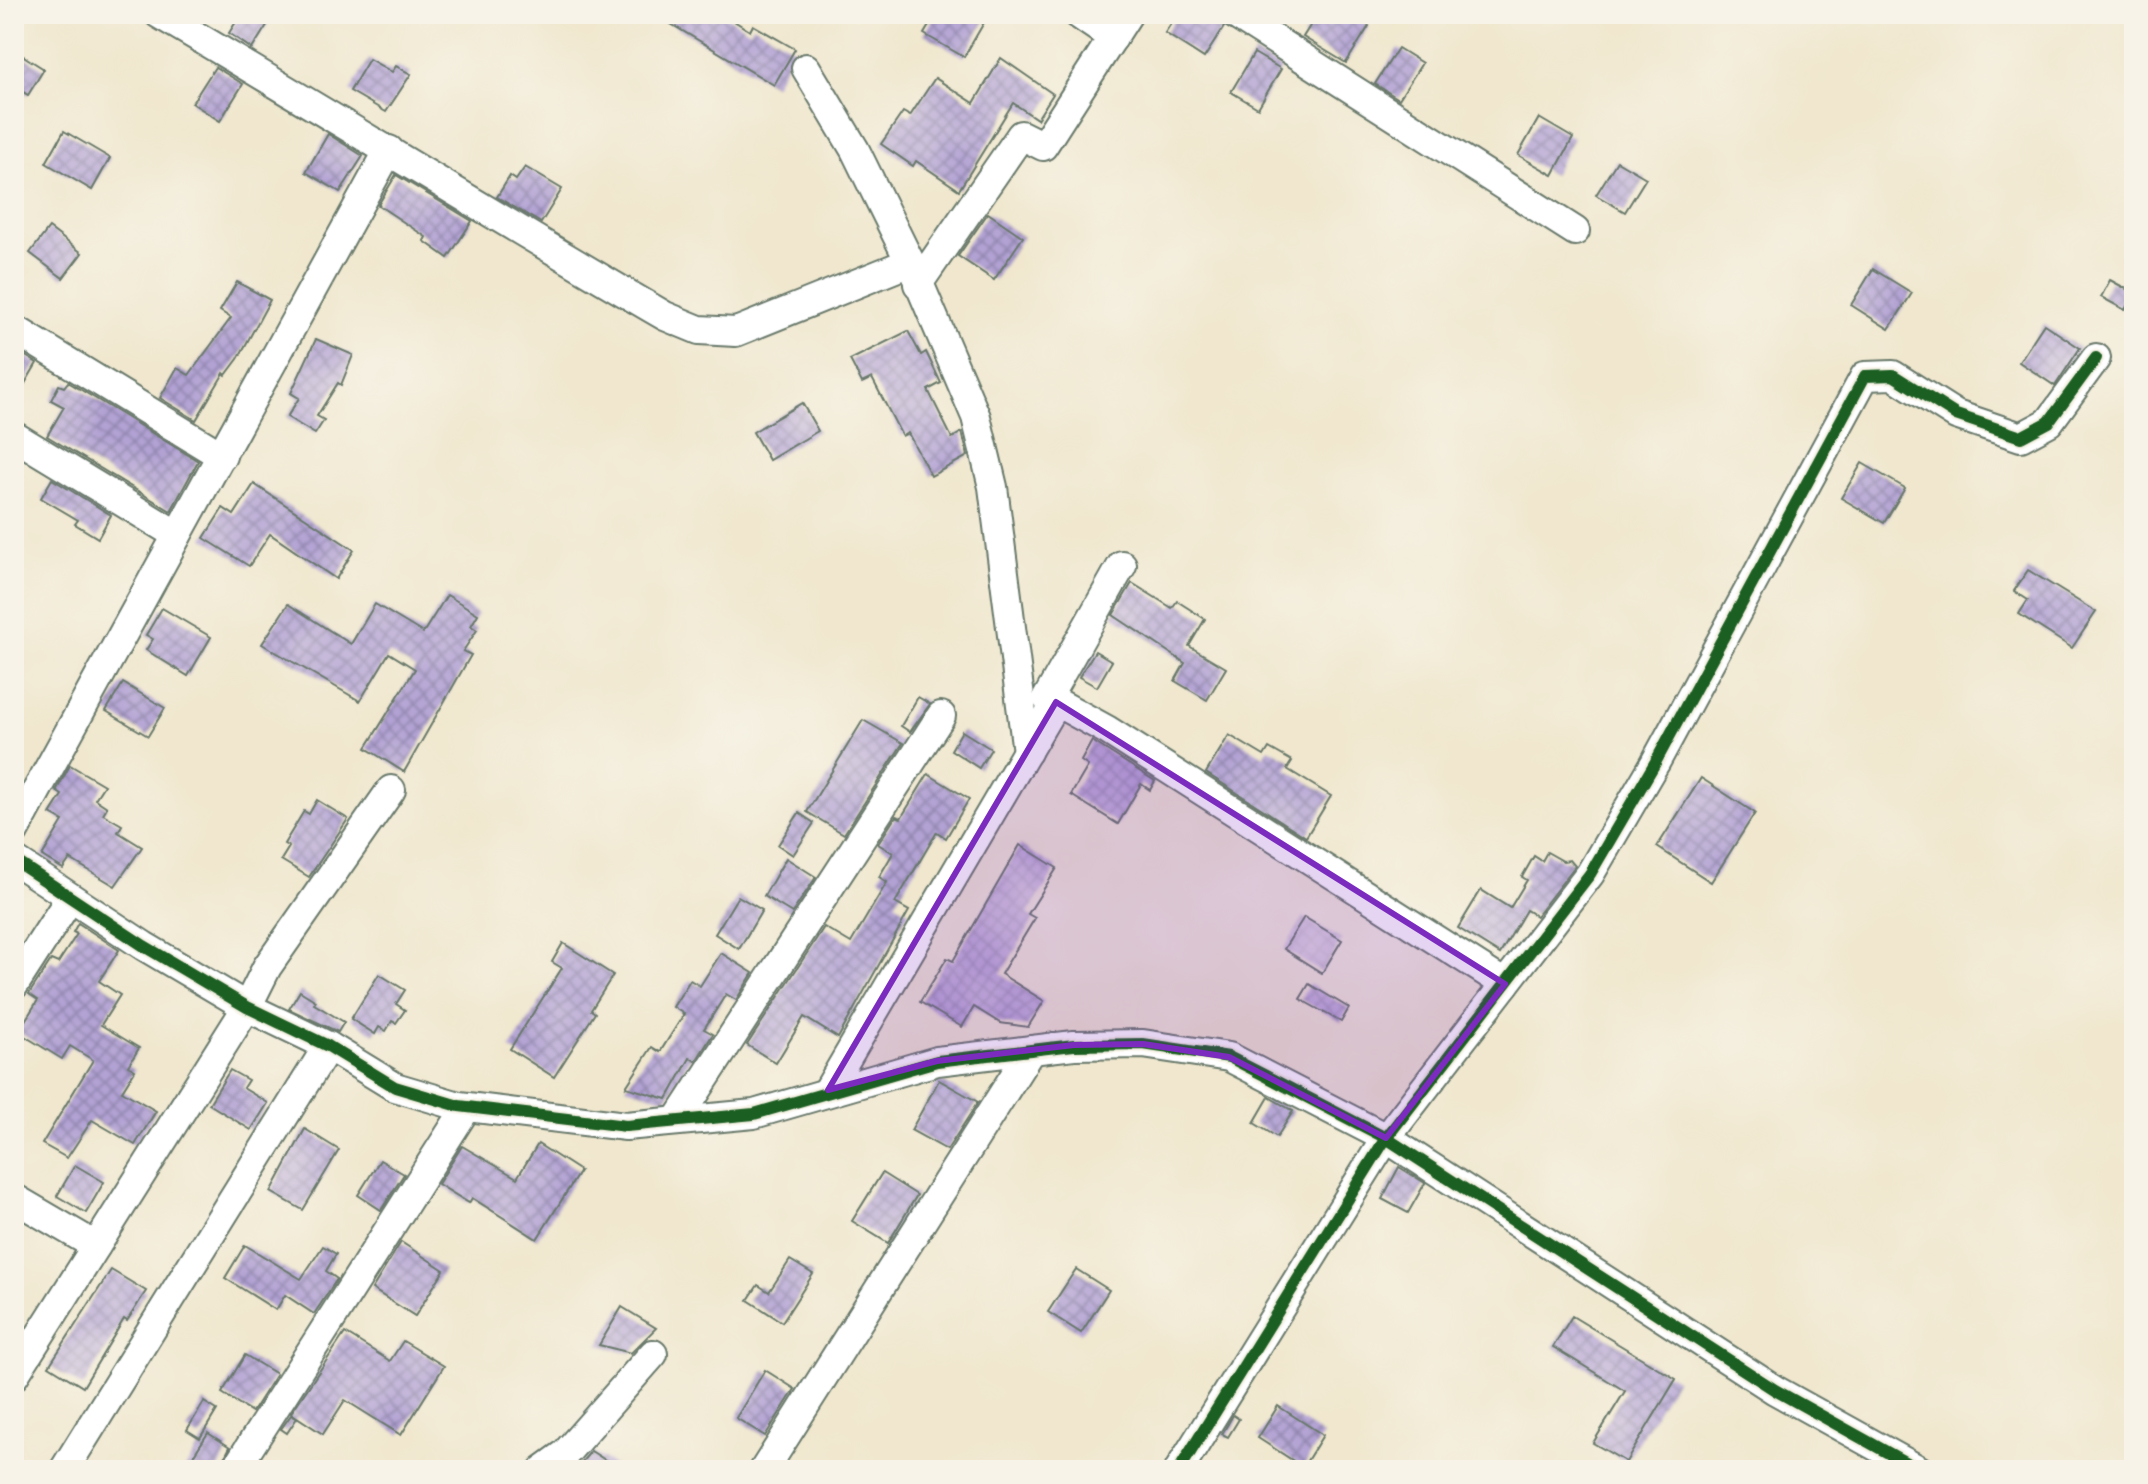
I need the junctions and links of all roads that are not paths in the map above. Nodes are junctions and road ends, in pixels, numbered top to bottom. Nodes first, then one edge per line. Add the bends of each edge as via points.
1 (159, 14) edge
2 (1078, 14) edge
3 (1128, 14) edge
4 (1234, 14) edge
5 (1113, 38) junction
6 (806, 68) dead end
7 (389, 150) junction
8 (1575, 231) dead end
9 (914, 273) junction
10 (14, 329) edge
11 (2096, 358) dead end
12 (14, 436) edge
13 (222, 456) junction
14 (177, 535) junction
15 (1122, 565) dead end
16 (1056, 702) junction
17 (941, 716) dead end
18 (1027, 752) junction
19 (391, 790) dead end
20 (14, 832) edge
21 (14, 860) edge
22 (70, 898) junction
23 (1505, 984) junction
24 (14, 985) edge
25 (247, 1007) junction
26 (328, 1046) junction
27 (1031, 1050) junction
28 (828, 1090) junction
29 (467, 1107) junction
30 (677, 1121) junction
31 (1386, 1138) junction
32 (14, 1198) edge
33 (96, 1246) junction
34 (653, 1354) dead end
35 (14, 1376) edge
36 (64, 1470) edge
37 (235, 1470) edge
38 (543, 1470) edge
39 (764, 1470) edge
40 (1179, 1470) edge
41 (1919, 1470) edge

1 - 7 street
2 - 5 street
3 - 5 street
4 - 8 street
5 - 9 street via 1043,146 1021,135
6 - 9 street via 855,150
7 - 9 street via 569,261 699,330 736,332
7 - 13 street
9 - 18 street via 976,417 993,487
10 - 13 street
11 - 23 street via 2049,422 2021,437 1956,415 1893,375 1865,376 1590,874
12 - 14 street
13 - 14 street
14 - 20 street
15 - 16 street via 1047,698
16 - 18 street
16 - 23 street
17 - 30 street
18 - 28 street
19 - 25 street via 267,967
21 - 22 street
22 - 24 street
22 - 25 street
23 - 31 street
25 - 26 street
25 - 33 street
26 - 29 street via 395,1087
26 - 36 street
27 - 28 street via 937,1061
27 - 31 street via 1143,1044 1229,1057
27 - 39 street
28 - 30 street via 754,1114
29 - 30 street via 626,1126
29 - 37 street
31 - 40 street
31 - 41 street via 1775,1390
32 - 33 street
33 - 35 street
34 - 38 street via 565,1454

